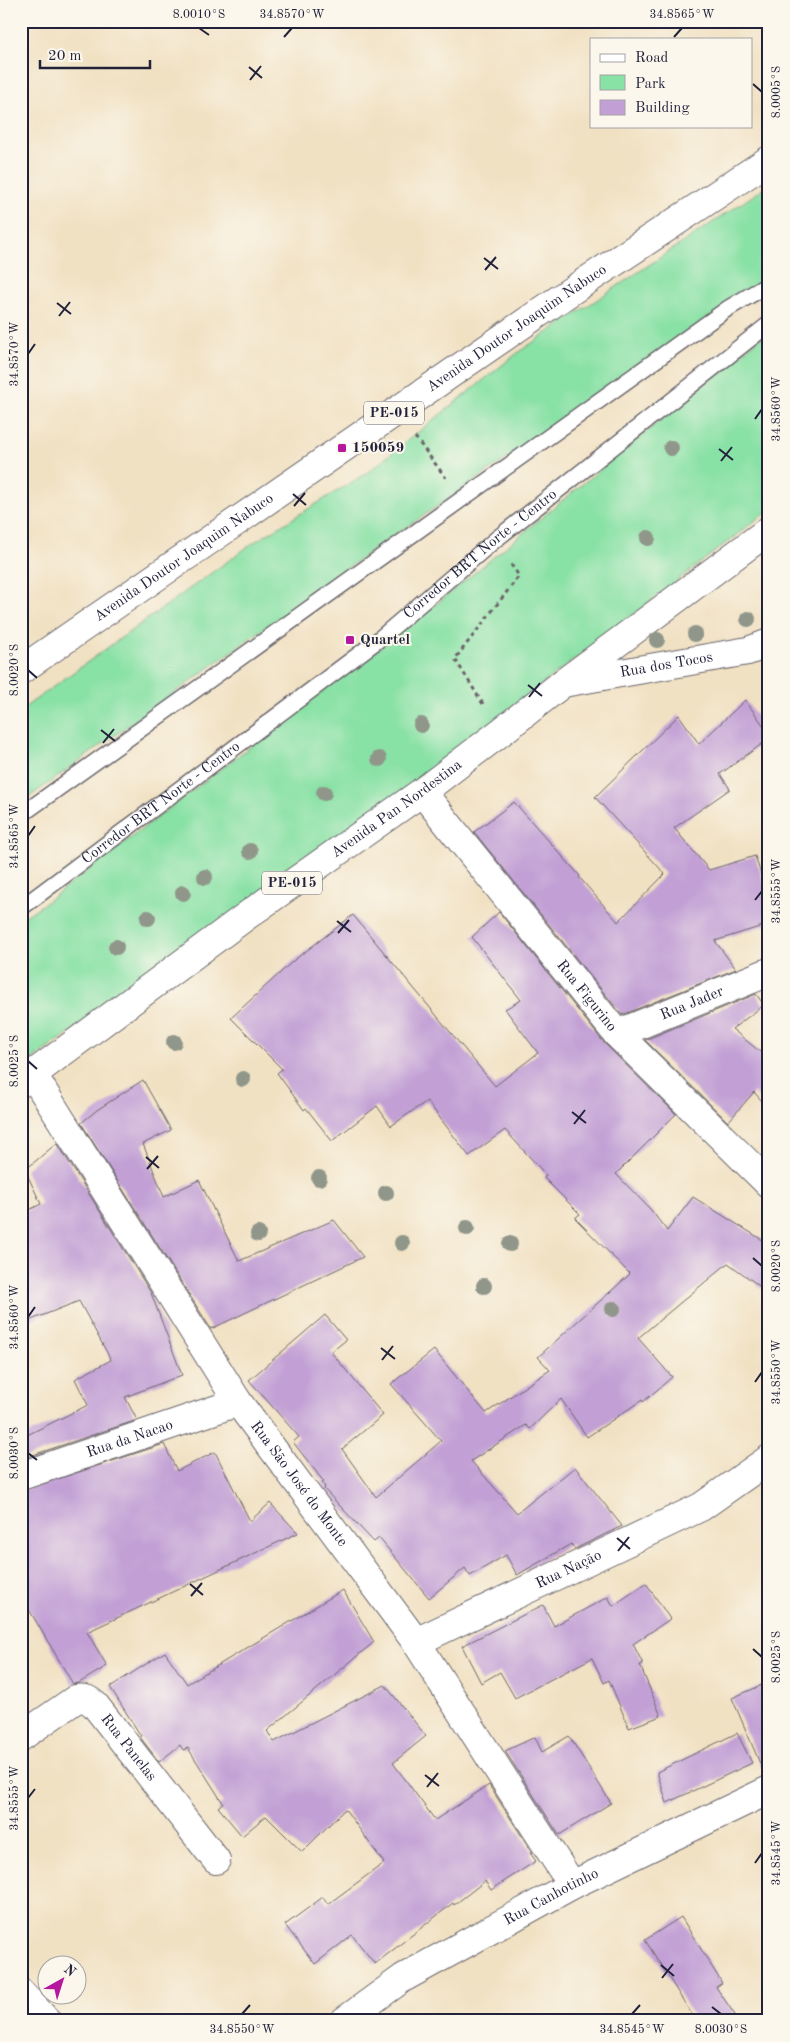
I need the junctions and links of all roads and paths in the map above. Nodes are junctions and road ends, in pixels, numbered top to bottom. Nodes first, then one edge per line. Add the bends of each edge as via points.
1 (769, 160) edge
2 (769, 284) edge
3 (769, 324) edge
4 (769, 530) edge
5 (769, 642) edge
6 (21, 670) edge
7 (563, 682) junction
8 (422, 792) junction
9 (21, 815) edge
10 (21, 908) edge
11 (769, 972) edge
12 (617, 1034) junction
13 (27, 1079) edge
14 (769, 1184) edge
15 (238, 1402) junction
16 (769, 1459) edge
17 (21, 1476) edge
18 (416, 1642) junction
19 (21, 1737) edge
20 (769, 1790) edge
21 (216, 1860) dead end
22 (572, 1885) junction
23 (21, 1994) edge
24 (48, 2021) edge
25 (344, 2021) edge

1 - 6 main road, Avenida Doutor Joaquim Nabuco / PE-015 via 560,299
2 - 9 lane via 727,309
3 - 10 lane, Corredor BRT Norte - Centro via 495,540 378,640
4 - 7 main road, Avenida Pan Nordestina / PE-015
5 - 7 main road, Rua dos Tocos via 748,651
7 - 8 main road, Avenida Pan Nordestina / PE-015
8 - 12 main road, Rua Figurino
8 - 13 main road, Avenida Pan Nordestina / PE-015 via 249,914
11 - 12 main road, Rua Jader
12 - 14 main road, Rua Figurino
13 - 15 main road, Rua São José do Monte
15 - 17 main road, Rua da Nacao
15 - 18 main road, Rua São José do Monte
16 - 18 main road, Rua Nação via 701,1507
18 - 22 main road, Rua São José do Monte
19 - 21 main road, Rua Panelas via 76,1699 84,1697 101,1713
20 - 22 main road, Rua Canhotinho
22 - 25 main road, Rua Canhotinho via 403,1978
23 - 24 main road

